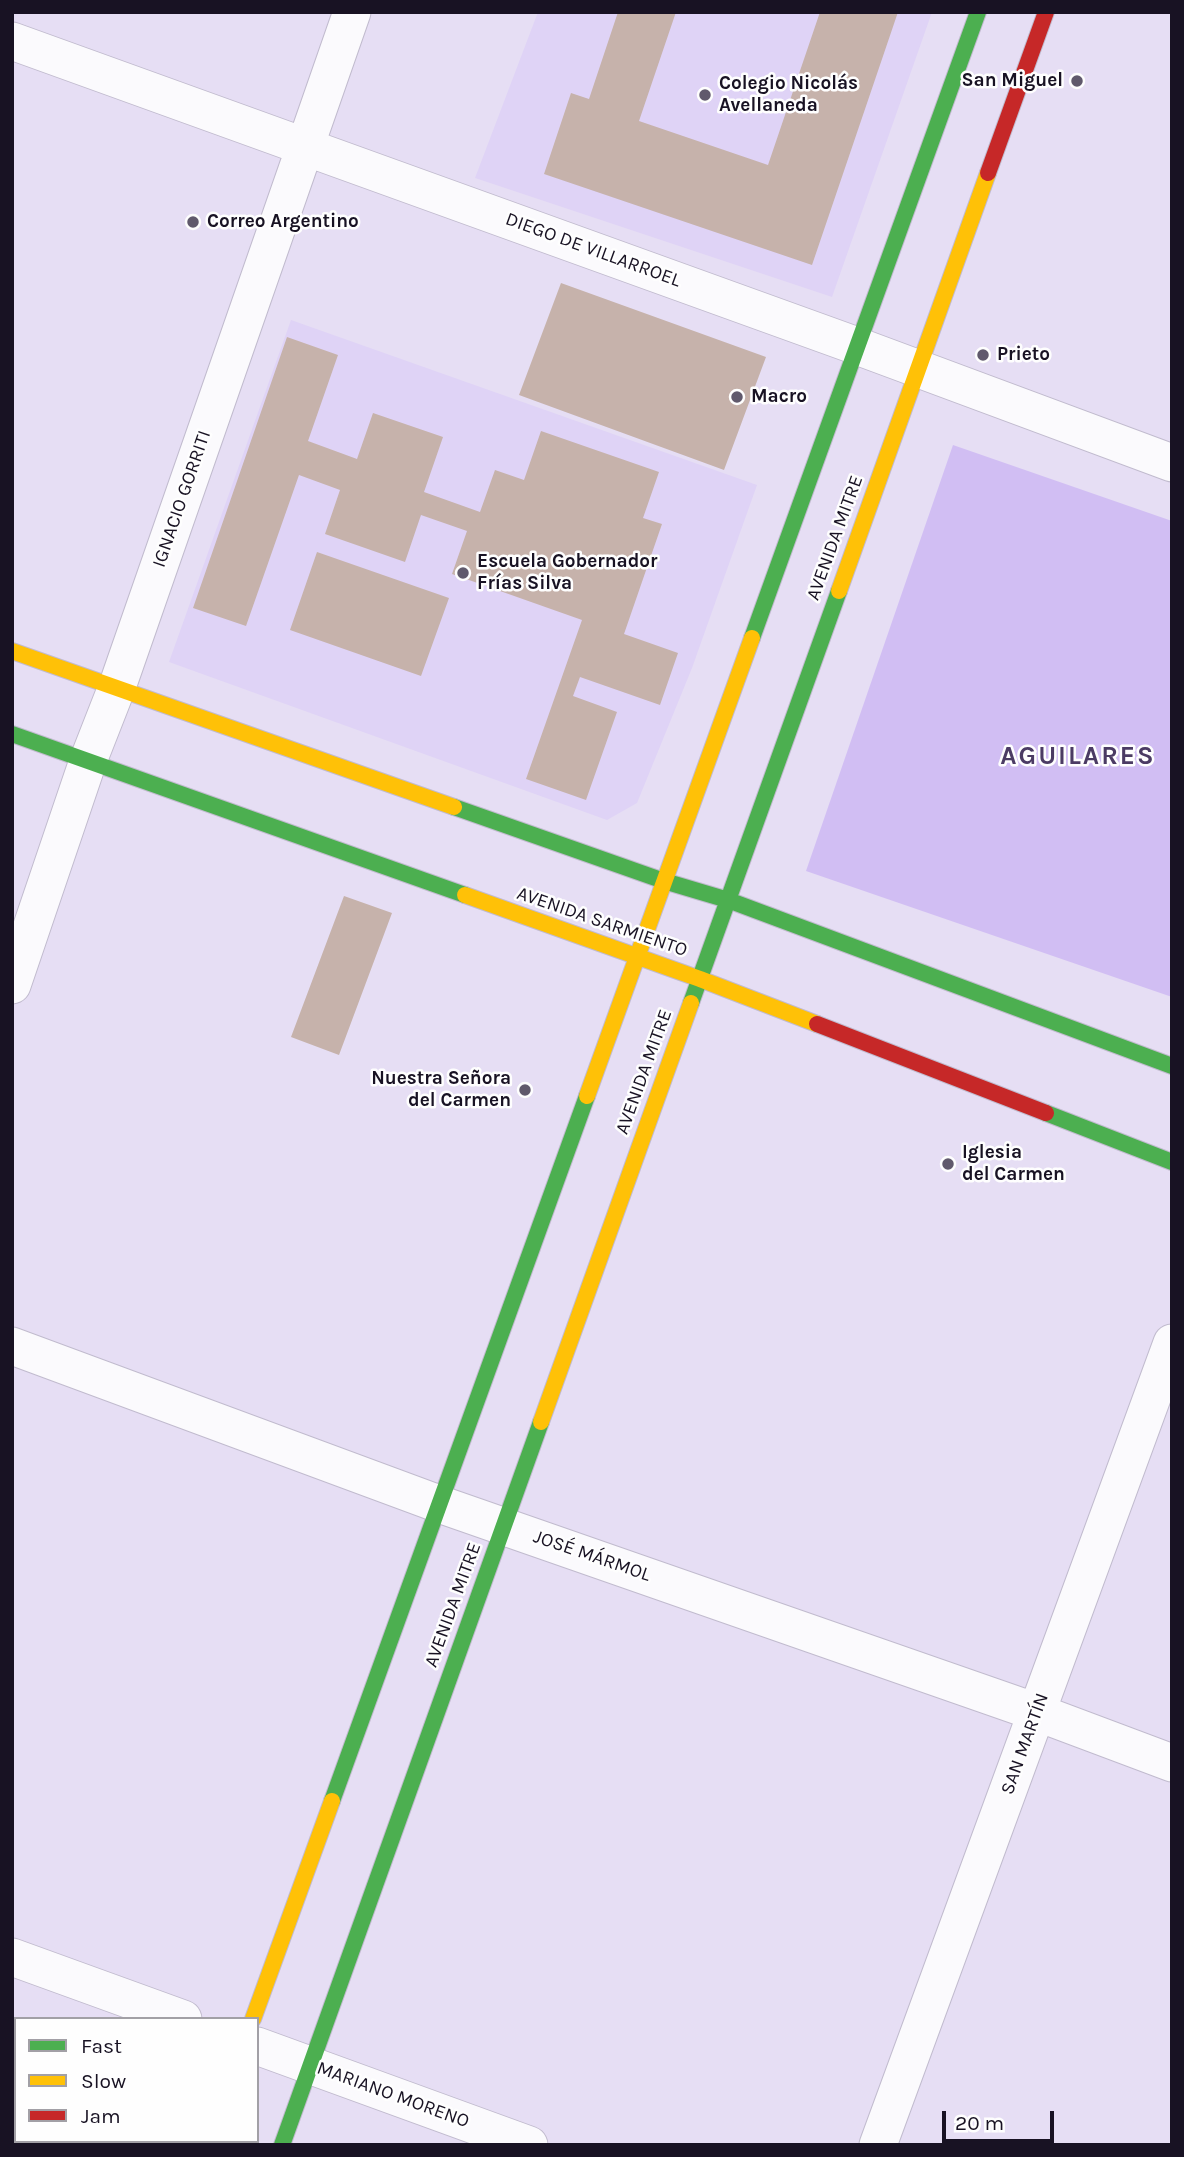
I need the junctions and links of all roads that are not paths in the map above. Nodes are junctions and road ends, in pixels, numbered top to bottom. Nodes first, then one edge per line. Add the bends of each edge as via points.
1 (352, 12) edge
2 (978, 12) edge
3 (1045, 12) edge
4 (12, 41) edge
5 (304, 145) junction
6 (857, 346) junction
7 (918, 370) junction
8 (1172, 463) edge
9 (12, 651) edge
10 (117, 687) junction
11 (12, 734) edge
12 (88, 761) junction
13 (664, 881) junction
14 (728, 900) junction
15 (637, 957) junction
16 (700, 979) junction
17 (12, 985) edge
18 (1172, 1066) edge
19 (1172, 1162) edge
20 (1172, 1343) edge
21 (12, 1346) edge
22 (439, 1504) junction
23 (505, 1525) junction
24 (1037, 1712) junction
25 (1172, 1763) edge
26 (12, 1957) edge
27 (177, 2017) edge
28 (254, 2017) edge
29 (259, 2047) edge
30 (311, 2064) junction
31 (282, 2145) edge
32 (529, 2145) edge
33 (878, 2145) edge

1 - 5 street, IGNACIO GORRITI
2 - 6 main road
3 - 7 main road, AVENIDA MITRE
4 - 5 street, DIEGO DE VILLARROEL
5 - 6 street, DIEGO DE VILLARROEL
5 - 10 street, IGNACIO GORRITI
6 - 7 street, DIEGO DE VILLARROEL
6 - 13 main road
7 - 8 street, DIEGO DE VILLARROEL
7 - 14 main road, AVENIDA MITRE
9 - 10 main road
10 - 12 street, IGNACIO GORRITI
10 - 13 main road
11 - 12 main road, AVENIDA SARMIENTO
12 - 15 main road, AVENIDA SARMIENTO
12 - 17 street, IGNACIO GORRITI
13 - 14 main road
13 - 15 main road
14 - 16 main road, AVENIDA MITRE
14 - 18 main road
15 - 16 main road, AVENIDA SARMIENTO
15 - 22 main road
16 - 19 main road, AVENIDA SARMIENTO
16 - 23 main road, AVENIDA MITRE
20 - 24 street, SAN MARTÍN
21 - 22 street, JOSÉ MÁRMOL
22 - 23 street, JOSÉ MÁRMOL
22 - 28 main road
23 - 24 street, JOSÉ MÁRMOL
23 - 30 main road, AVENIDA MITRE
24 - 25 street, JOSÉ MÁRMOL
24 - 33 street, SAN MARTÍN
26 - 27 street
29 - 30 street, MARIANO MORENO
30 - 31 main road, AVENIDA MITRE
30 - 32 street, MARIANO MORENO

